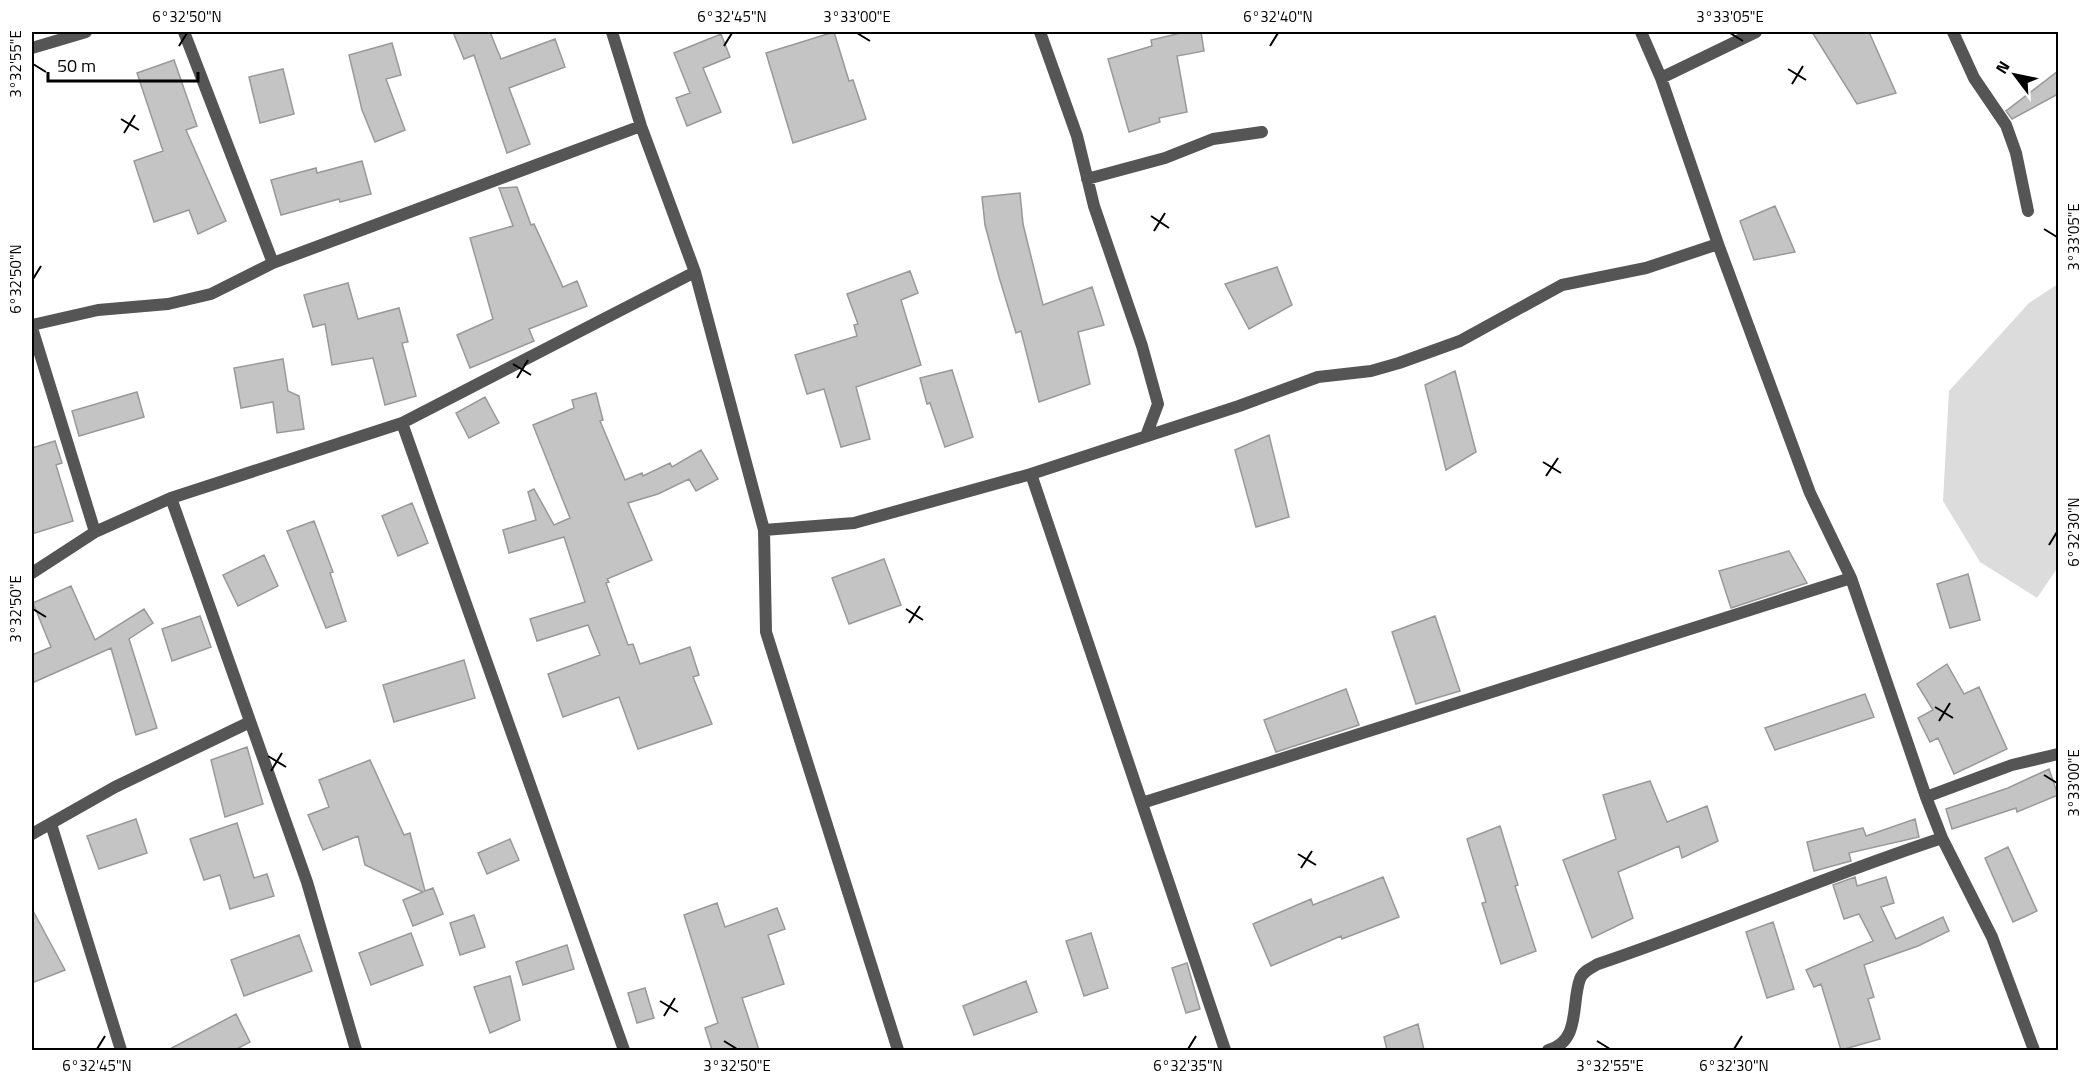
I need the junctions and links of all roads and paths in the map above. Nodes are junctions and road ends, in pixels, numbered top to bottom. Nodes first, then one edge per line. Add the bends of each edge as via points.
1 (86, 32) edge
2 (184, 32) edge
3 (612, 32) edge
4 (1040, 32) edge
5 (1641, 32) edge
6 (1756, 32) edge
7 (1953, 32) edge
8 (32, 48) edge
9 (1661, 78) junction
10 (641, 126) junction
11 (1262, 132) dead end
12 (1088, 179) junction
13 (2028, 211) dead end
14 (1718, 244) junction
15 (273, 263) junction
16 (695, 272) junction
17 (32, 327) edge
18 (402, 423) junction
19 (1146, 436) junction
20 (1031, 474) junction
21 (171, 498) junction
22 (764, 530) junction
23 (95, 531) junction
24 (32, 573) edge
25 (1851, 578) junction
26 (250, 722) junction
27 (2058, 754) edge
28 (1926, 797) junction
29 (1142, 802) junction
30 (51, 824) junction
31 (32, 834) edge
32 (1942, 838) junction
33 (120, 1050) edge
34 (356, 1050) edge
35 (624, 1050) edge
36 (898, 1050) edge
37 (1225, 1050) edge
38 (1548, 1050) edge
39 (2034, 1050) edge

1 - 8 street
2 - 15 street
3 - 10 street
4 - 12 street
5 - 9 street
6 - 9 street
7 - 13 street via 1974,78 2006,125
9 - 14 street
10 - 15 street
10 - 16 street
11 - 12 street via 1213,139 1165,158
12 - 19 street via 1158,404
14 - 19 street via 1646,268 1562,285 1460,341 1399,363 1371,371 1318,377
14 - 25 street via 1810,493
15 - 17 street via 211,294 168,304 98,310
16 - 18 street
16 - 22 street
17 - 23 street
18 - 21 street
18 - 35 street
19 - 20 street
20 - 22 street via 854,523
20 - 29 street
21 - 23 street
21 - 26 street
22 - 36 street via 766,632
23 - 24 street
25 - 28 street
25 - 29 street
26 - 30 street via 115,787
26 - 34 street via 307,882
27 - 28 street via 2012,765
28 - 32 street
29 - 37 street
30 - 31 street
30 - 33 street
32 - 38 street via 1598,964 1580,979 1571,1029 1563,1042
32 - 39 street via 1992,937

